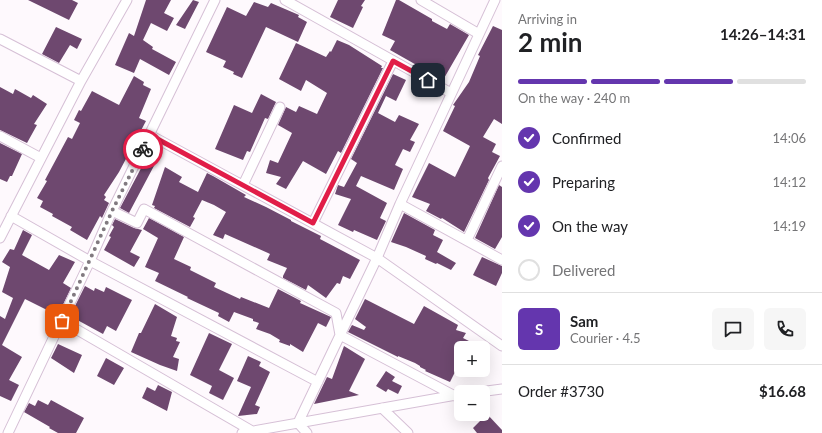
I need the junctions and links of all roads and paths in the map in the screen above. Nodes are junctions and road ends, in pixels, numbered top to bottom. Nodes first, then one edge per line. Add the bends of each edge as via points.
1 (127, 0) edge
2 (215, 0) edge
3 (285, 0) edge
4 (421, 0) edge
5 (495, 0) edge
6 (479, 34) junction
7 (0, 39) edge
8 (393, 61) junction
9 (81, 81) junction
10 (451, 93) junction
11 (280, 108) dead end
12 (150, 135) junction
13 (0, 136) edge
14 (41, 158) junction
15 (502, 166) edge
16 (243, 185) junction
17 (400, 204) junction
18 (112, 211) junction
19 (11, 216) junction
20 (313, 223) junction
21 (0, 238) edge
22 (467, 240) junction
23 (377, 258) junction
24 (502, 260) edge
25 (90, 261) junction
26 (62, 321) junction
27 (340, 335) junction
28 (502, 346) edge
29 (318, 382) junction
30 (502, 389) edge
31 (490, 391) edge
32 (454, 393) edge
33 (454, 396) edge
34 (382, 408) junction
35 (298, 423) junction
36 (247, 432) edge
37 (8, 433) edge
38 (307, 433) edge
39 (408, 433) edge

1 - 9 street
2 - 12 street
3 - 8 street
4 - 6 street
5 - 6 street
6 - 10 street
7 - 9 street
8 - 10 street
8 - 20 street
9 - 14 street
10 - 17 street
11 - 16 street
12 - 16 street
12 - 18 street
13 - 14 street
14 - 19 street
15 - 22 street
16 - 20 street
17 - 22 street
17 - 23 street
18 - 25 street
18 - 27 street via 137,223 144,209 336,314
19 - 21 street
19 - 25 street
20 - 23 street
22 - 24 street
23 - 27 street
23 - 28 street
25 - 26 street
25 - 29 street
26 - 36 street
26 - 37 street
27 - 29 street
27 - 32 street
29 - 35 street
30 - 31 street
33 - 34 street
34 - 35 street
34 - 39 street
35 - 36 street
35 - 38 street

